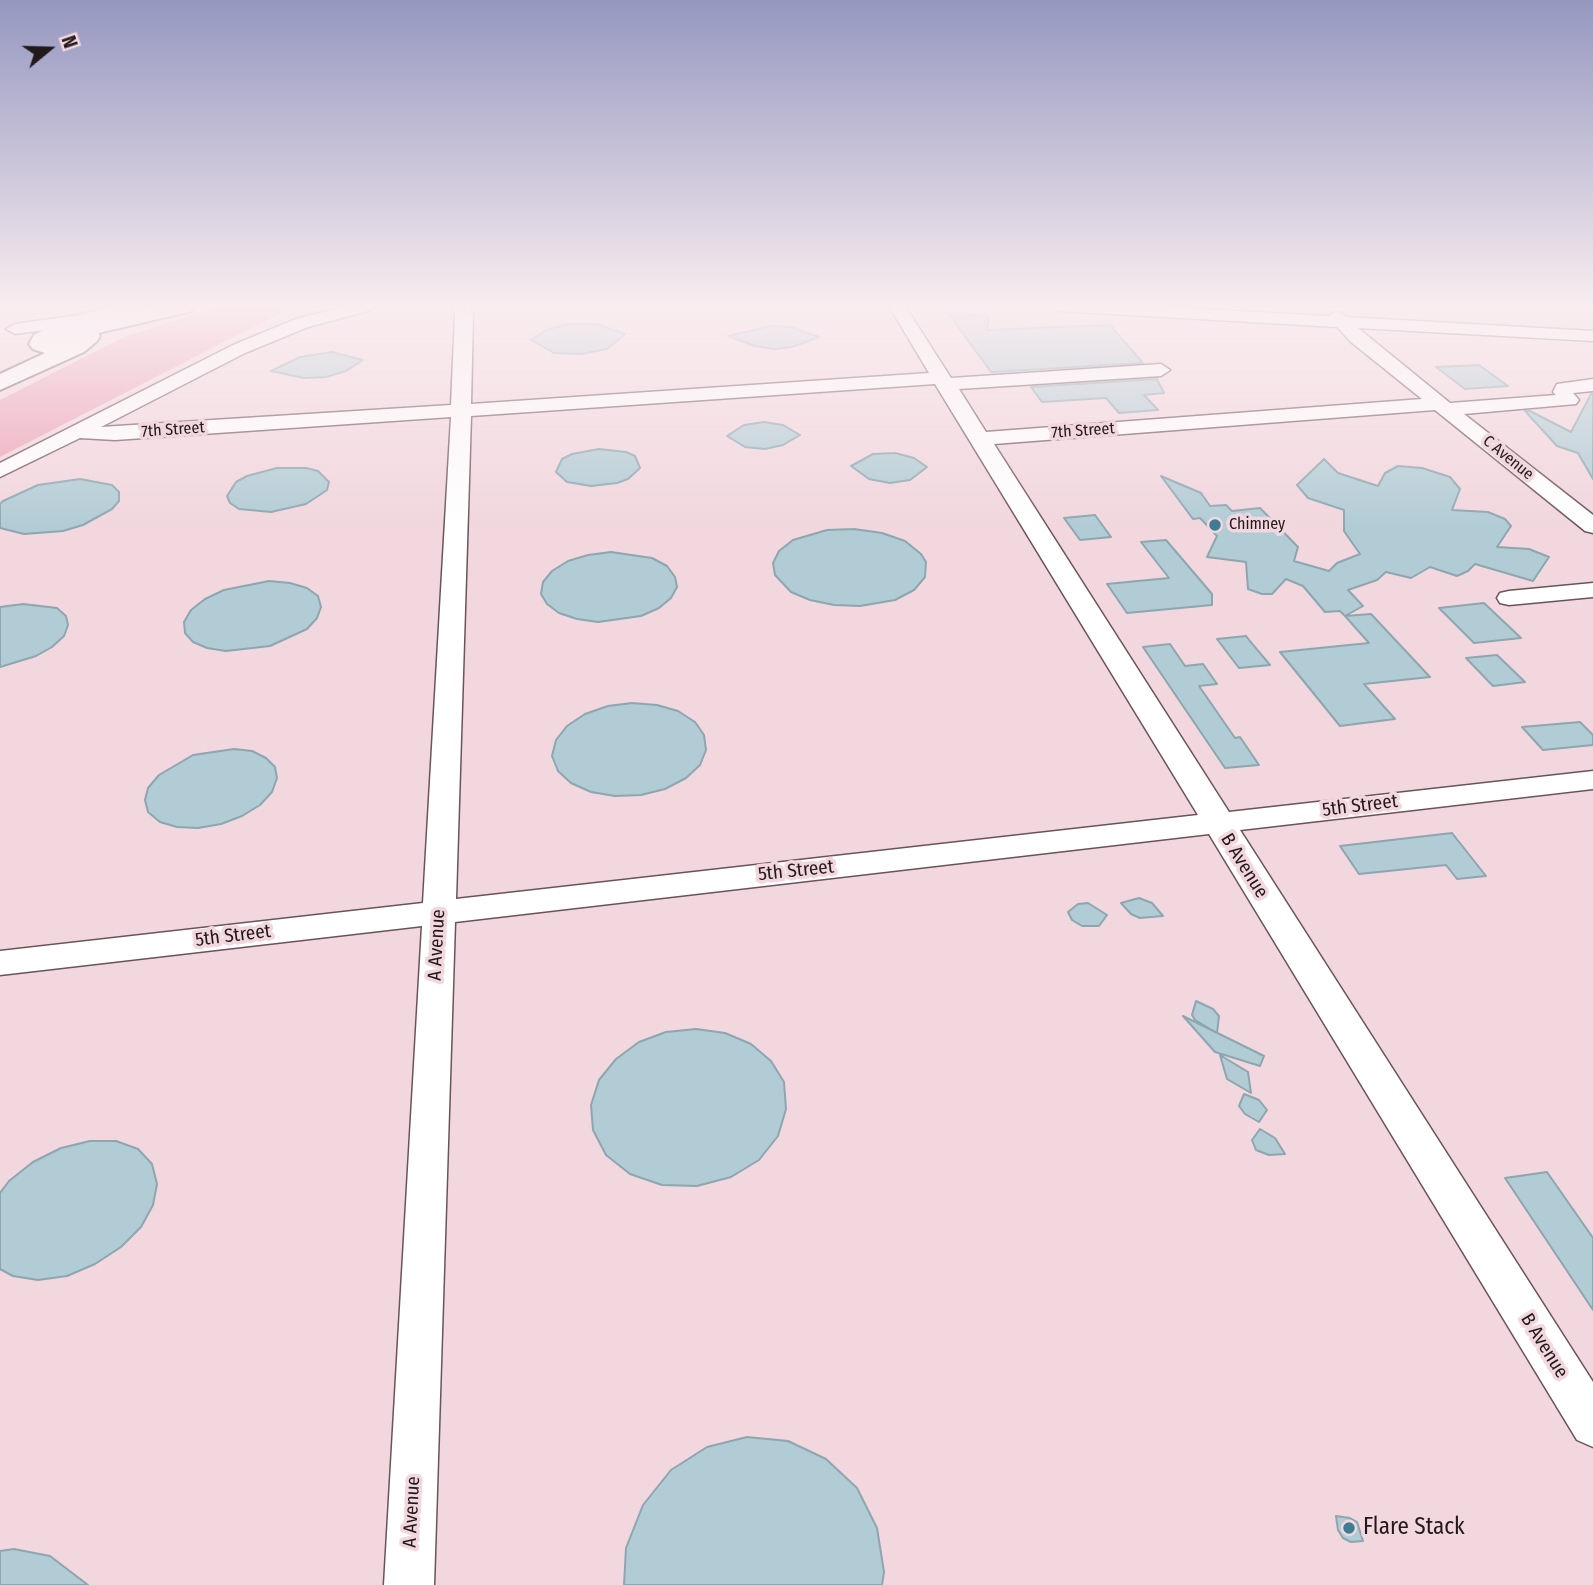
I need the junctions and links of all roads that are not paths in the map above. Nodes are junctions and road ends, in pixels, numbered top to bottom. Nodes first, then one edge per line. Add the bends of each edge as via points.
1 (180, 380) edge
2 (462, 380) edge
3 (985, 380) edge
4 (1414, 380) edge
5 (942, 381) junction
6 (1593, 385) edge
7 (1569, 400) junction
8 (1443, 406) junction
9 (1593, 406) edge
10 (461, 409) junction
11 (76, 432) junction
12 (978, 439) junction
13 (0, 471) edge
14 (1593, 526) edge
15 (1593, 590) edge
16 (1509, 598) dead end
17 (1593, 780) edge
18 (1217, 823) junction
19 (439, 912) junction
20 (0, 963) edge
21 (1593, 1424) edge
22 (409, 1585) edge

1 - 11 street
2 - 10 street, A Avenue
3 - 5 street, 7th Street
4 - 8 street, C Avenue
5 - 10 street, 7th Street
5 - 12 street, B Avenue
6 - 7 street via 1564,388
7 - 8 street, 7th Street
7 - 9 street, 7th Street
8 - 12 street, 7th Street
8 - 14 street, C Avenue
10 - 11 street, 7th Street via 115,434
10 - 19 street, A Avenue
11 - 13 street
12 - 18 street, B Avenue
15 - 16 street
17 - 18 street, 5th Street
18 - 19 street, 5th Street
18 - 21 street, B Avenue
19 - 20 street, 5th Street
19 - 22 street, A Avenue

